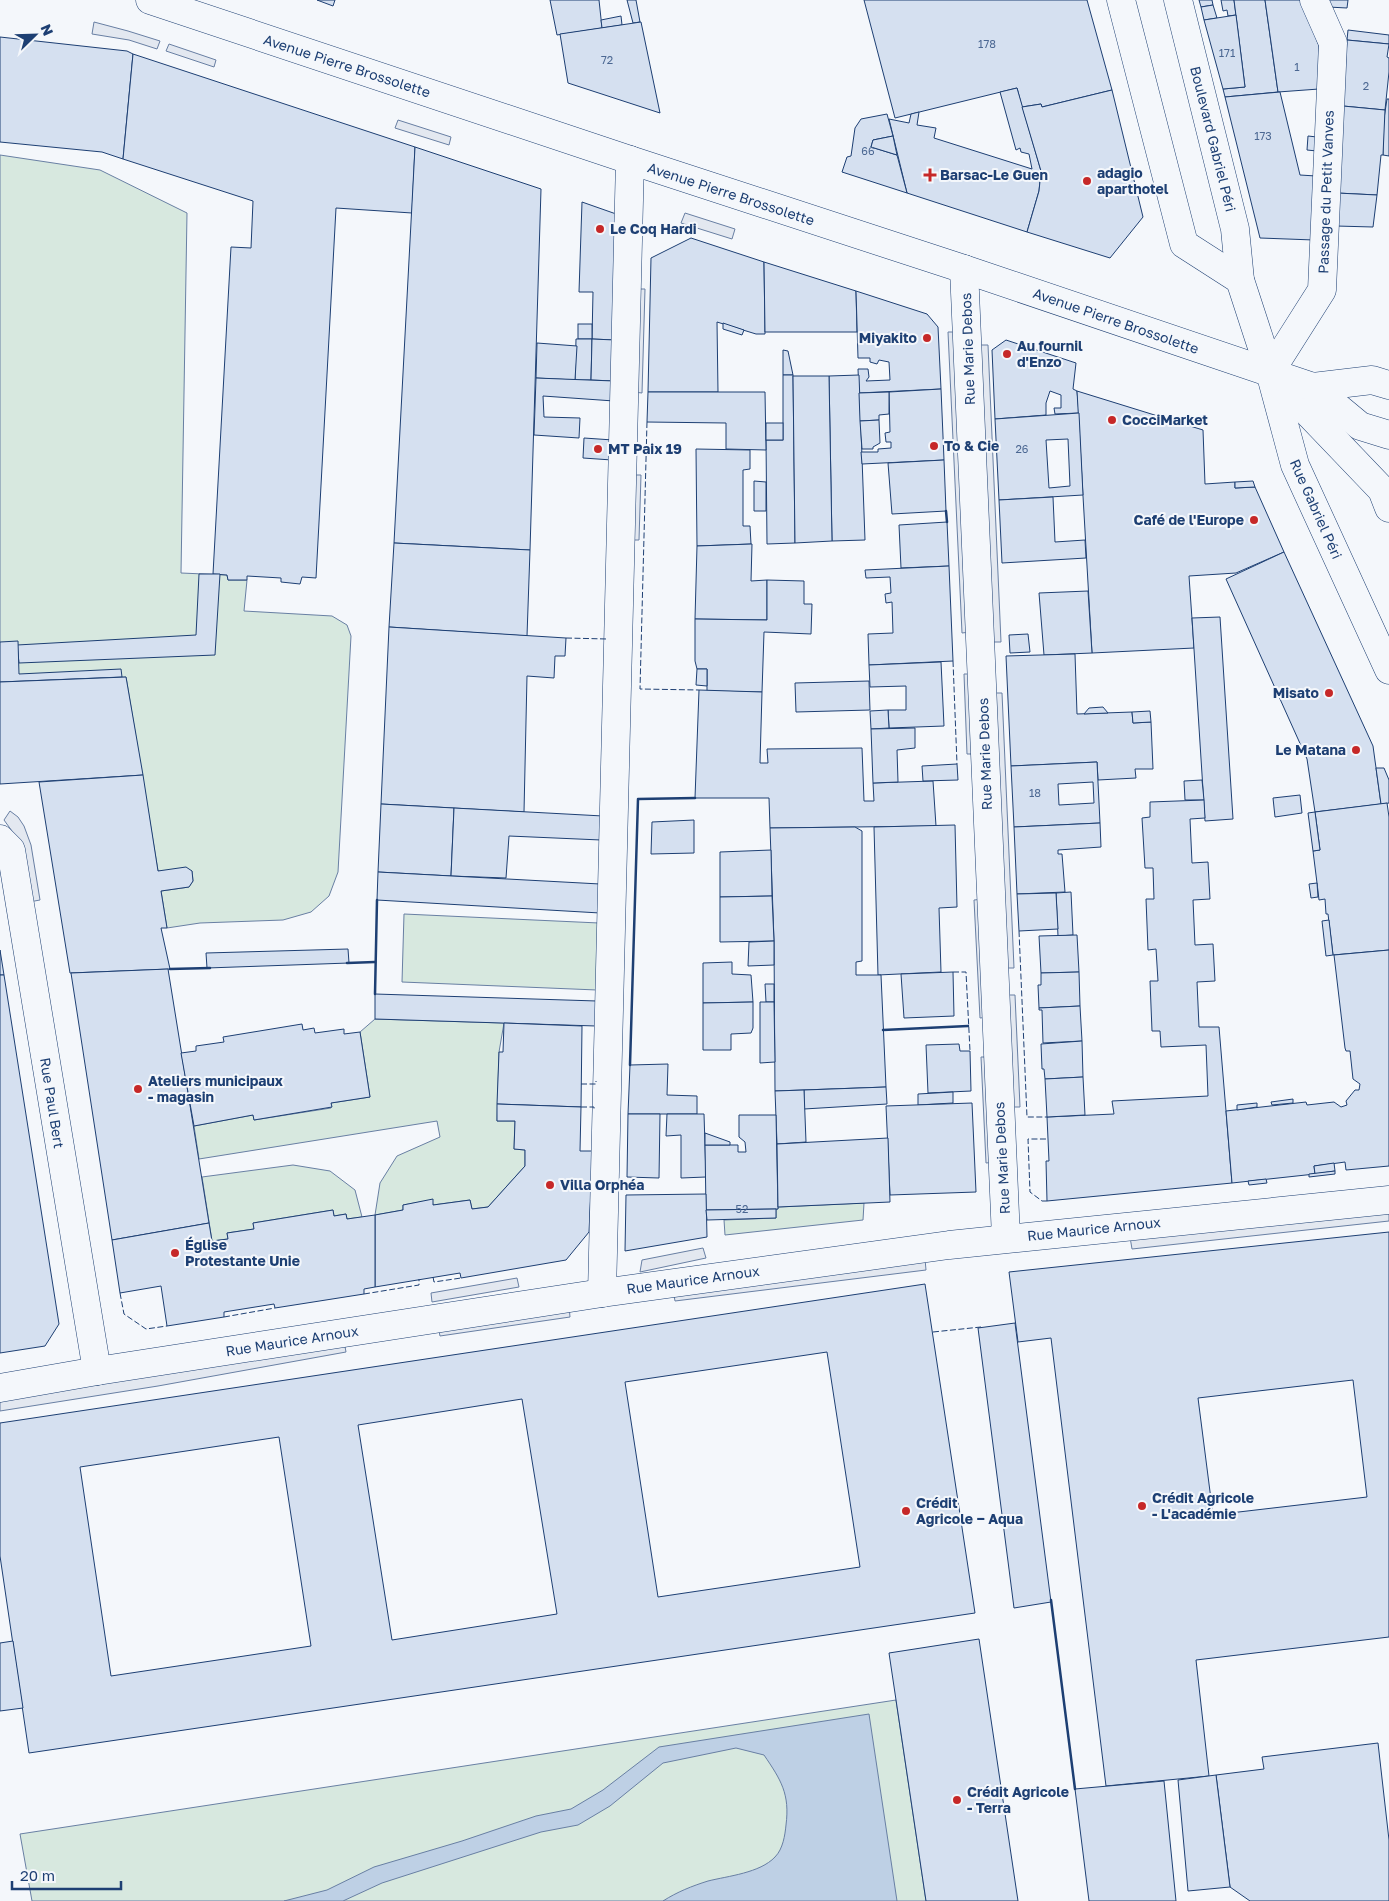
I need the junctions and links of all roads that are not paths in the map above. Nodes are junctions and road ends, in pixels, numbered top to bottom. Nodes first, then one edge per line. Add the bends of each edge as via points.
1 (150, 0) edge
2 (1121, 0) edge
3 (1178, 0) edge
4 (1314, 0) edge
5 (630, 160) junction
6 (964, 269) junction
7 (1240, 280) junction
8 (1270, 372) junction
9 (1389, 385) edge
10 (1313, 387) junction
11 (1389, 435) edge
12 (1389, 508) edge
13 (1389, 670) edge
14 (0, 839) edge
15 (1389, 1200) edge
16 (1006, 1238) junction
17 (602, 1293) junction
18 (97, 1371) junction
19 (0, 1388) edge

1 - 5 street, Avenue Pierre Brossolette
2 - 7 street via 1184,244
3 - 7 street, Boulevard Gabriel Péri via 1235,229
4 - 8 street, Passage du Petit Vanves via 1333,43 1322,290
5 - 6 street, Avenue Pierre Brossolette
5 - 17 street
6 - 8 street, Avenue Pierre Brossolette
6 - 16 street, Rue Marie Debos
7 - 8 street, Boulevard Gabriel Péri
8 - 10 street, Avenue Pierre Brossolette
8 - 12 street via 1382,490
8 - 13 street, Rue Gabriel Péri via 1295,465
9 - 10 street, Avenue Pierre Brossolette via 1372,380
10 - 11 street, Avenue Pierre Brossolette via 1360,426
14 - 18 street, Rue Paul Bert via 11,850
15 - 16 street, Rue Maurice Arnoux
16 - 17 street, Rue Maurice Arnoux
17 - 18 street, Rue Maurice Arnoux
18 - 19 street, Rue Maurice Arnoux

